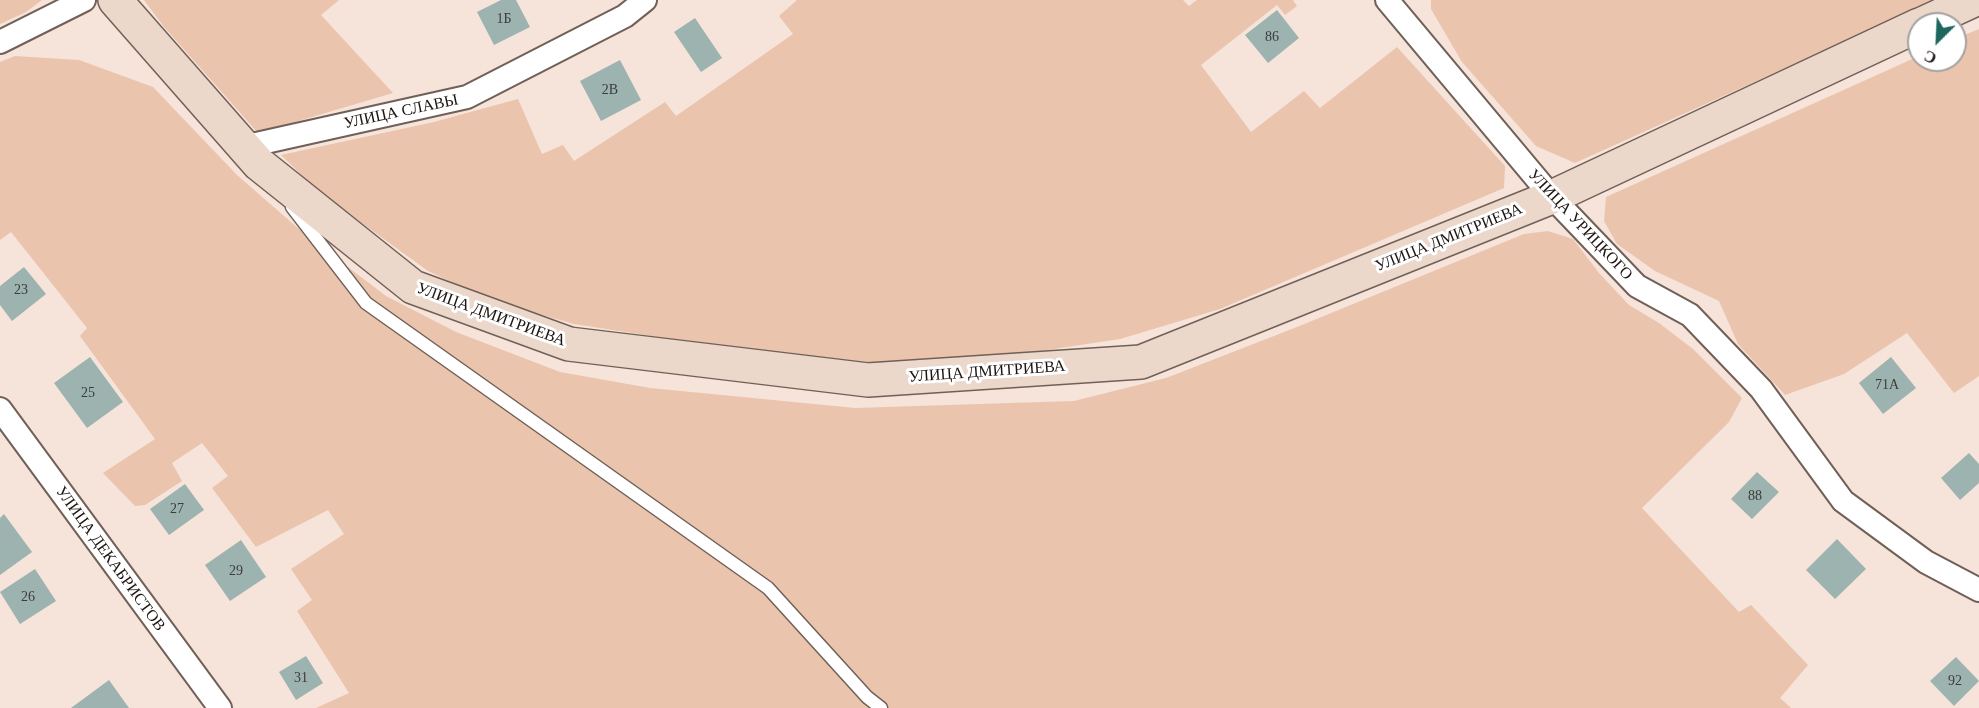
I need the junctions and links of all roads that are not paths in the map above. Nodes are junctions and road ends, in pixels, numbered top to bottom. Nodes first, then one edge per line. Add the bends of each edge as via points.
1 (84, 0) edge
2 (115, 0) edge
3 (645, 0) edge
4 (1387, 0) edge
5 (1974, 0) edge
6 (1949, 12) edge
7 (1907, 31) edge
8 (0, 42) edge
9 (251, 156) junction
10 (1552, 196) junction
11 (0, 409) edge
12 (1979, 590) edge
13 (220, 708) edge
14 (881, 708) edge

1 - 8 street
2 - 9 street, УЛИЦА ДМИТРИЕВА
3 - 9 street, УЛИЦА СЛАВЫ via 625,16 467,97
4 - 10 street, УЛИЦА УРИЦКОГО
5 - 6 street, УЛИЦА ДМИТРИЕВА
7 - 10 street, УЛИЦА ДМИТРИЕВА
9 - 10 street, УЛИЦА ДМИТРИЕВА via 413,288 569,344 868,380 1141,362
9 - 14 lane via 366,303 768,588
10 - 12 street, УЛИЦА УРИЦКОГО via 1637,286 1690,315 1761,388 1843,501 1926,562
11 - 13 street, УЛИЦА ДЕКАБРИСТОВ

